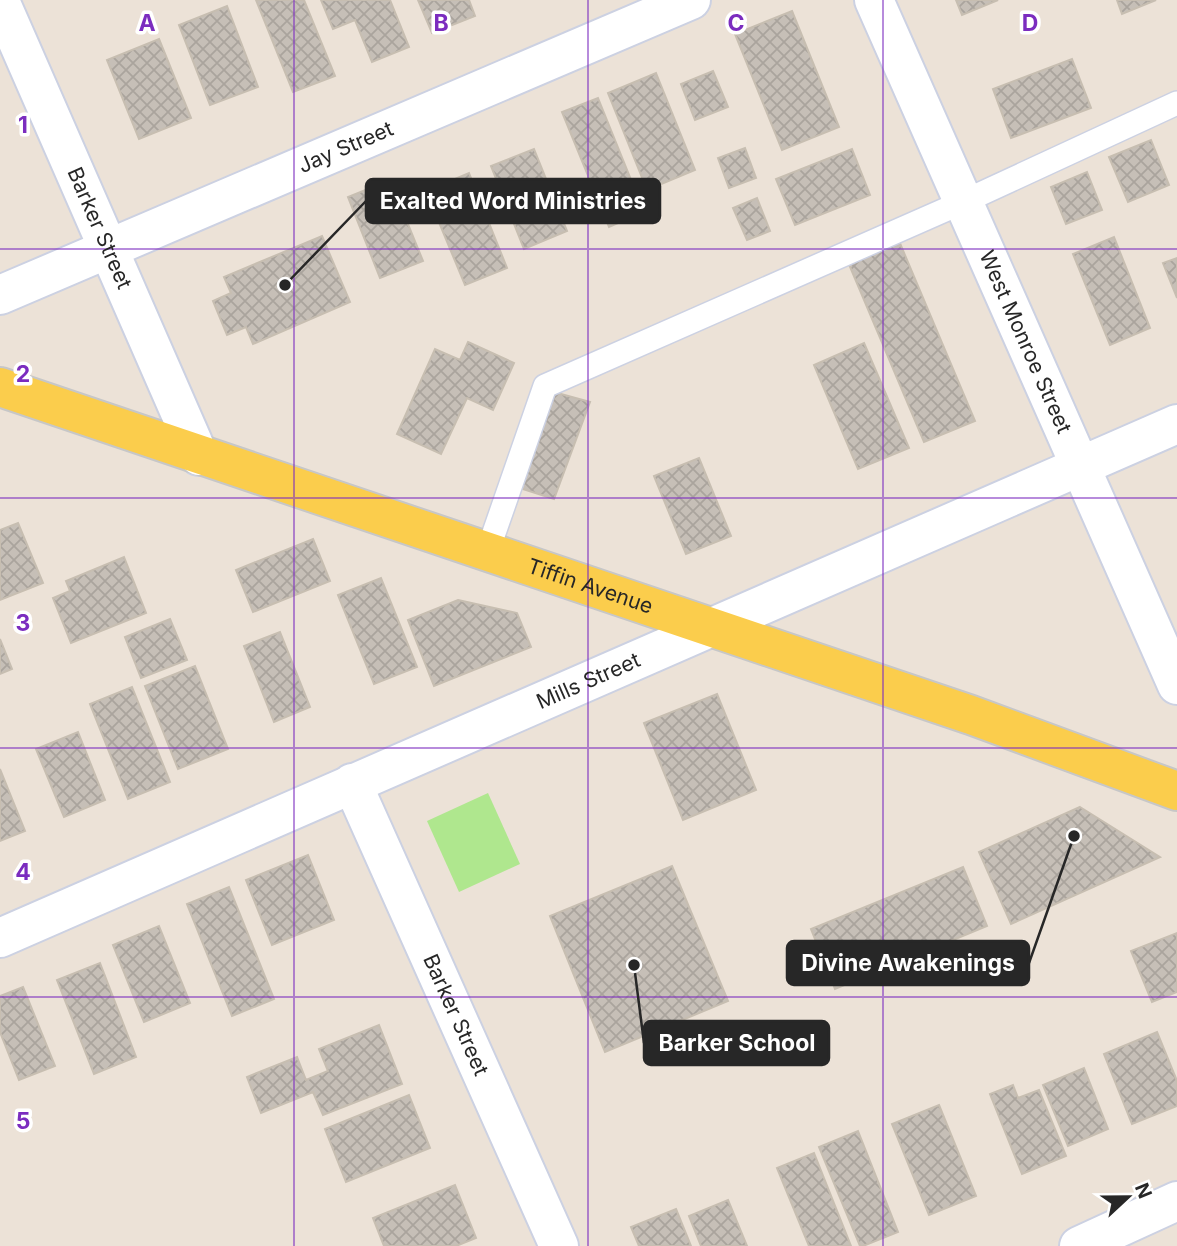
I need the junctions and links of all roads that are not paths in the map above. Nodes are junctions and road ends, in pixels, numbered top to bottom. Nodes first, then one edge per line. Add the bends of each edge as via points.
1 (691, 0) edge
2 (874, 0) edge
3 (0, 1) edge
4 (1177, 103) edge
5 (963, 202) junction
6 (110, 249) junction
7 (0, 295) edge
8 (0, 387) edge
9 (1177, 424) edge
10 (199, 456) junction
11 (1079, 467) junction
12 (487, 553) junction
13 (710, 628) junction
14 (1177, 685) edge
15 (352, 783) junction
16 (1177, 791) edge
17 (0, 938) edge
18 (1177, 1201) edge
19 (559, 1246) edge
20 (1079, 1246) edge

1 - 6 street, Jay Street
2 - 5 street, West Monroe Street
3 - 6 street, Barker Street
4 - 5 lane
5 - 11 street, West Monroe Street
5 - 12 lane via 545,386
6 - 7 street, Jay Street
6 - 10 street, Barker Street
8 - 10 main road, Tiffin Avenue
9 - 11 street, Mills Street
10 - 12 main road, Tiffin Avenue
11 - 13 street, Mills Street
11 - 14 street, West Monroe Street
12 - 13 main road, Tiffin Avenue
13 - 15 street, Mills Street
13 - 16 main road, Tiffin Avenue via 971,715
15 - 17 street, Mills Street
15 - 19 street, Barker Street
18 - 20 street

